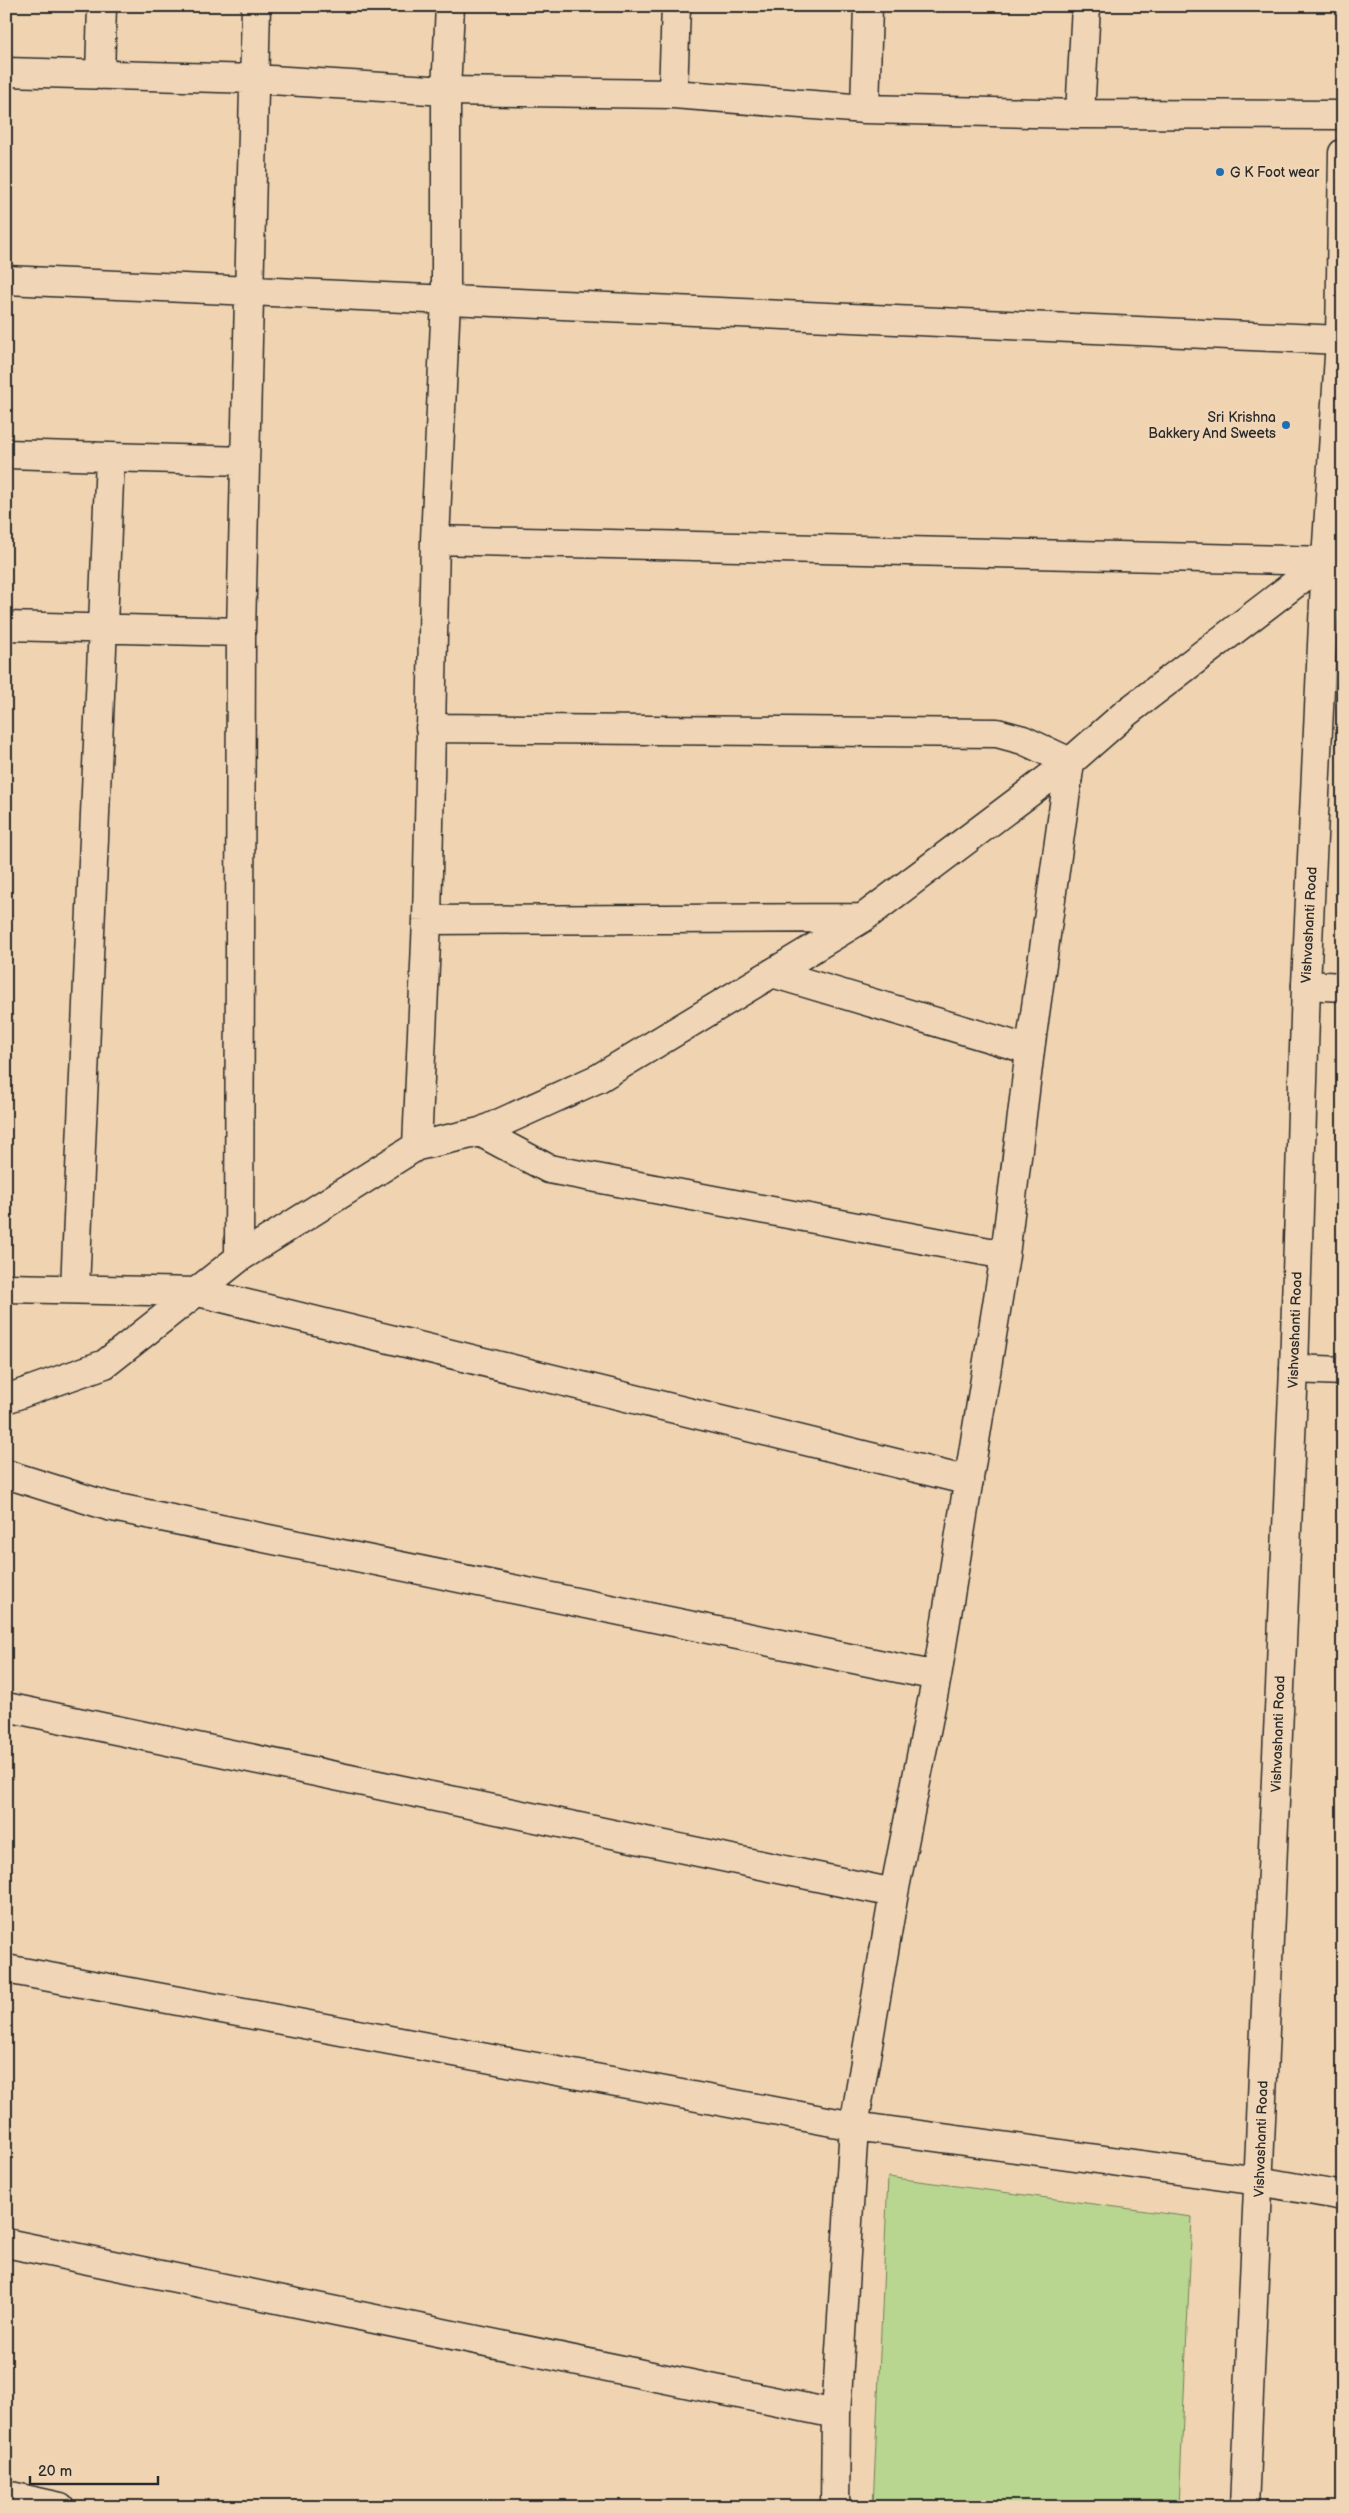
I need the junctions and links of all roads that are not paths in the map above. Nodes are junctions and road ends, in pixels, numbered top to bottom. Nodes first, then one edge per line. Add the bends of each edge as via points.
1 (102, 6) edge
2 (256, 6) edge
3 (450, 6) edge
4 (676, 6) edge
5 (868, 6) edge
6 (1086, 6) edge
7 (6, 72) edge
8 (100, 75) junction
9 (255, 79) junction
10 (446, 91) junction
11 (673, 94) junction
12 (865, 109) junction
13 (1080, 114) junction
14 (1343, 115) edge
15 (1343, 153) edge
16 (6, 280) edge
17 (249, 290) junction
18 (446, 300) junction
19 (1340, 340) junction
20 (6, 454) edge
21 (110, 458) junction
22 (245, 461) junction
23 (1343, 539) edge
24 (435, 540) junction
25 (1334, 561) edge
26 (6, 626) edge
27 (103, 629) junction
28 (241, 632) junction
29 (430, 728) junction
30 (1070, 762) junction
31 (863, 918) junction
32 (427, 920) junction
33 (772, 973) junction
34 (1306, 985) junction
35 (1343, 987) edge
36 (1030, 1050) junction
37 (480, 1132) junction
38 (417, 1146) junction
39 (1005, 1254) junction
40 (239, 1258) junction
41 (6, 1288) edge
42 (75, 1289) junction
43 (198, 1292) junction
44 (1294, 1369) junction
45 (1343, 1371) edge
46 (6, 1400) edge
47 (6, 1474) edge
48 (969, 1481) junction
49 (937, 1676) junction
50 (6, 1707) edge
51 (894, 1893) junction
52 (6, 1969) edge
53 (854, 2126) junction
54 (1259, 2181) junction
55 (1343, 2196) edge
56 (6, 2243) edge
57 (836, 2414) junction
58 (6, 2495) edge
59 (60, 2507) edge
60 (835, 2507) edge
61 (1244, 2507) edge

1 - 8 street
2 - 9 street
3 - 10 street
4 - 11 street
5 - 12 street
6 - 13 street
7 - 8 street
8 - 9 street
9 - 10 street
9 - 17 street
10 - 11 street
10 - 18 street
11 - 12 street
12 - 13 street
13 - 14 street
15 - 19 street, Vishvashanti Road
16 - 17 street
17 - 18 street
17 - 22 street
18 - 19 street
18 - 24 street
19 - 25 street, Vishvashanti Road
20 - 21 street
21 - 22 street
21 - 27 street
22 - 28 street
23 - 25 street
24 - 25 street
24 - 29 street
25 - 30 street via 1126,714
25 - 34 street, Vishvashanti Road
26 - 27 street
27 - 28 street
27 - 42 street
28 - 40 street
29 - 30 street via 997,732
29 - 32 street
30 - 31 street
30 - 36 street
31 - 32 street
31 - 33 street
32 - 38 street
33 - 36 street
33 - 37 street via 599,1078
34 - 35 street
34 - 44 street, Vishvashanti Road
36 - 39 street
37 - 38 street
37 - 39 street via 549,1169
38 - 40 street
39 - 48 street
40 - 43 street
41 - 42 street
42 - 43 street
43 - 46 street via 105,1364
43 - 48 street
44 - 45 street
44 - 54 street, Vishvashanti Road
47 - 49 street via 108,1506
48 - 49 street
49 - 51 street
50 - 51 street
51 - 53 street
52 - 53 street
53 - 54 street
53 - 57 street
54 - 55 street
54 - 61 street, Vishvashanti Road
56 - 57 street
57 - 60 street
58 - 59 street

